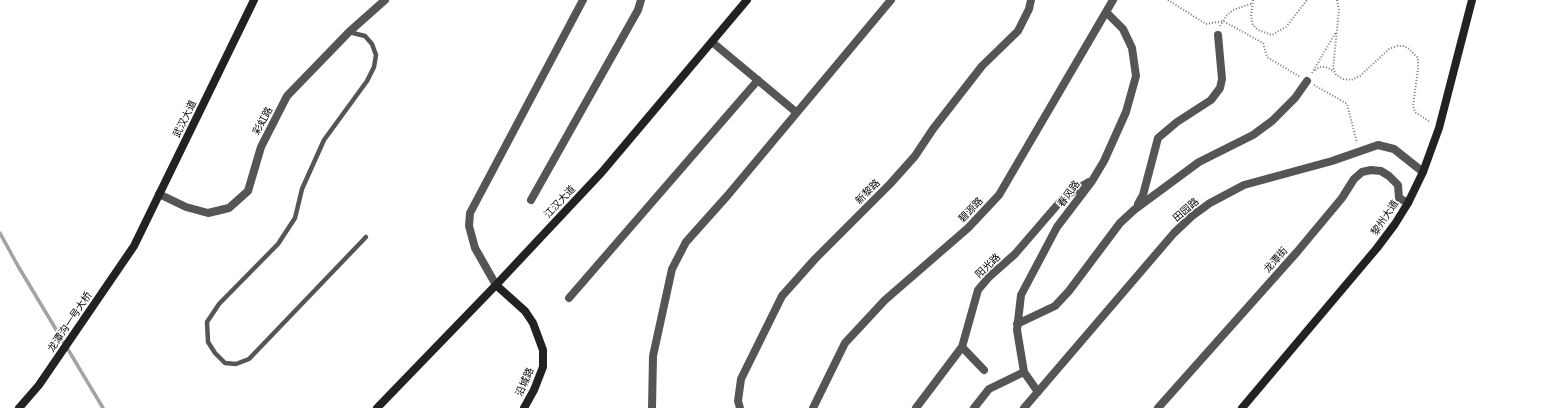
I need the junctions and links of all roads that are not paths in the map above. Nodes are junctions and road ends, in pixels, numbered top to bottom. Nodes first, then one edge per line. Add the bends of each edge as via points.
1 (254, 0) edge
2 (384, 0) edge
3 (583, 0) edge
4 (642, 0) edge
5 (747, 0) edge
6 (891, 0) edge
7 (1031, 0) edge
8 (1114, 0) edge
9 (1472, 0) edge
10 (1106, 12) junction
11 (349, 32) junction
12 (1218, 35) road end
13 (712, 42) junction
14 (758, 80) junction
15 (1307, 81) road end
16 (796, 112) junction
17 (1423, 172) junction
18 (1092, 181) junction
19 (159, 194) junction
20 (531, 200) dead end
21 (1408, 203) junction
22 (1134, 210) junction
23 (366, 237) dead end
24 (134, 246) joint
25 (496, 285) junction
26 (569, 298) dead end
27 (1017, 324) junction
28 (962, 347) junction
29 (984, 370) dead end
30 (1024, 372) junction
31 (1038, 392) junction
32 (19, 408) edge
33 (377, 408) edge
34 (524, 408) edge
35 (652, 408) edge
36 (740, 408) edge
37 (813, 408) edge
38 (916, 408) edge
39 (974, 408) edge
40 (1024, 408) edge
41 (1158, 408) edge
42 (1242, 408) edge

1 - 19 main road, 武汉大道
2 - 11 street, 彩虹路
3 - 25 street via 470,213 469,226 475,248
4 - 20 street
5 - 13 main road, 江汉大道
6 - 16 street
7 - 36 street, 新黎路 via 1018,31 982,66 915,156 782,296 741,379 738,401
8 - 10 street, 碧源路
9 - 17 main road, 黎州大道 via 1439,128
10 - 18 street, 春风路 via 1123,29 1132,48 1136,76 1126,112
10 - 37 street, 碧源路 via 999,195 968,228 886,300 845,343
11 - 19 street, 彩虹路 via 287,96 261,147 248,191 229,208 208,213 186,208
11 - 23 lane via 365,36 372,44 376,55 374,67 367,81 324,140 302,189 295,218 278,244 219,304 207,322 208,342 215,353 225,363 236,364 249,359
12 - 22 street via 1222,79 1220,88 1211,100 1165,130 1158,138 1144,195
13 - 14 street
13 - 25 main road, 江汉大道 via 602,172
14 - 16 street
14 - 26 street
15 - 22 street via 1295,98 1272,121 1253,135 1199,162
16 - 35 street via 686,242 672,269 653,356
17 - 21 main road, 黎州大道
17 - 31 street, 田园路 via 1394,149 1378,145 1332,161 1244,185 1210,203 1174,233
18 - 27 street, 春风路 via 1057,227 1021,295
18 - 28 street, 阳光路 via 1065,196 1015,254 978,290
19 - 24 main road, 武汉大道
21 - 41 street, 龙潭街 via 1399,198 1398,186 1389,176 1376,170 1362,172 1296,252
21 - 42 main road, 黎州大道 via 1377,248
22 - 27 street via 1115,229 1069,292 1054,306
24 - 32 main road, 龙潭沟一号大桥 via 39,386
25 - 33 main road, 江汉大道
25 - 34 main road, 沿城路 via 525,311 533,323 543,350 543,367
27 - 30 street, 春风路
28 - 29 street
28 - 38 street, 阳光路
30 - 31 street, 春风路
30 - 39 street via 989,388
31 - 40 street, 田园路

